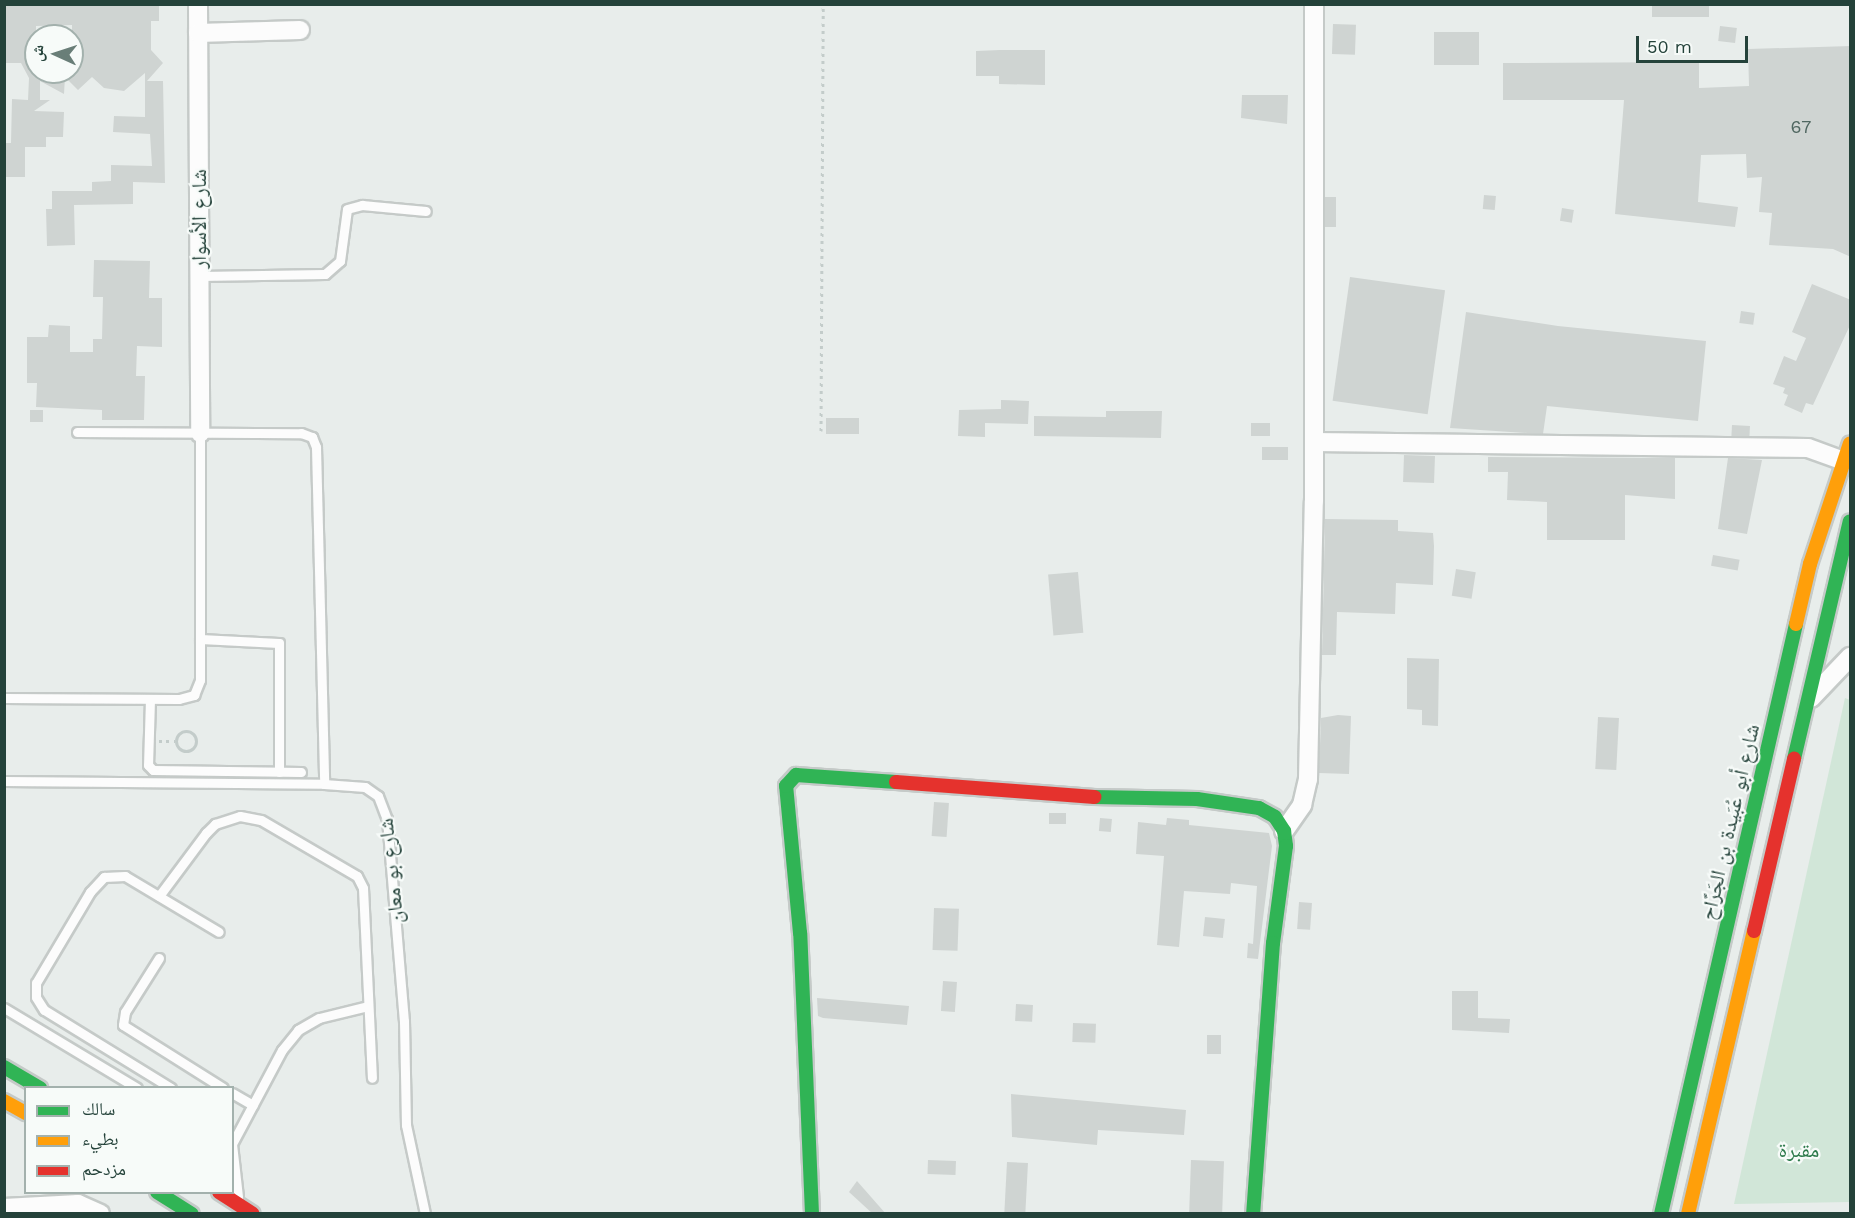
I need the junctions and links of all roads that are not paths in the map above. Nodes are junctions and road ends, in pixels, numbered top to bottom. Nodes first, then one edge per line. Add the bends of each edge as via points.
1 (198, 4) edge
2 (1314, 4) edge
3 (300, 30) dead end
4 (198, 33) junction
5 (426, 211) dead end
6 (200, 276) junction
7 (77, 432) dead end
8 (200, 433) junction
9 (1314, 442) junction
10 (1851, 443) edge
11 (1843, 461) junction
12 (1851, 521) edge
13 (200, 639) junction
14 (1851, 657) edge
15 (4, 698) edge
16 (150, 699) junction
17 (1806, 704) junction
18 (279, 772) junction
19 (301, 772) dead end
20 (4, 781) edge
21 (324, 784) junction
22 (1284, 831) junction
23 (159, 896) junction
24 (219, 932) dead end
25 (159, 958) dead end
26 (368, 1006) junction
27 (4, 1008) edge
28 (4, 1067) edge
29 (372, 1078) dead end
30 (211, 1084) edge
31 (37, 1086) edge
32 (134, 1086) edge
33 (168, 1086) edge
34 (234, 1094) edge
35 (4, 1101) edge
36 (253, 1105) junction
37 (24, 1112) edge
38 (234, 1140) edge
39 (234, 1159) edge
40 (160, 1194) edge
41 (222, 1194) edge
42 (240, 1205) junction
43 (4, 1208) edge
44 (100, 1214) edge
45 (192, 1214) edge
46 (253, 1214) edge
47 (424, 1214) edge
48 (812, 1214) edge
49 (1253, 1214) edge
50 (1661, 1214) edge
51 (1688, 1214) edge

1 - 4 street, شارع الأسوار
2 - 9 street
3 - 4 street
4 - 6 street, شارع الأسوار
5 - 6 lane via 362,206 347,209 340,261 325,274
6 - 8 street, شارع الأسوار
7 - 8 lane
8 - 13 lane
8 - 21 lane via 301,433 315,441
9 - 11 street via 1808,448
9 - 22 street via 1308,779 1302,805
10 - 11 main road, شارع أبو عُبَيدة بن الجَرَّاح
11 - 50 main road, شارع أبو عُبَيدة بن الجَرَّاح via 1810,564
12 - 17 main road
13 - 16 lane via 200,680 194,695
13 - 18 lane via 279,643
14 - 17 street via 1838,666
15 - 16 lane
16 - 18 lane via 148,765 153,770
17 - 51 main road
18 - 19 lane
20 - 21 lane, شارع بو معان
21 - 47 lane, شارع بو معان via 365,787 378,796 385,810 406,1048 406,1125
22 - 48 main road via 1275,817 1259,808 1197,800 1066,796 801,775 789,779 786,786 800,933
22 - 49 main road via 1286,846 1273,943
23 - 24 lane
23 - 26 lane via 215,824 240,816 261,820 360,880
23 - 33 lane via 125,876 104,877 96,884 35,990 44,1010
25 - 30 lane via 125,1012 123,1025
26 - 29 lane
26 - 36 lane via 319,1018 298,1030 282,1050
27 - 32 lane
28 - 31 main road
34 - 36 lane
35 - 37 main road
36 - 38 lane
39 - 42 lane
40 - 45 main road
41 - 42 main road
42 - 46 main road
43 - 44 street via 78,1204

